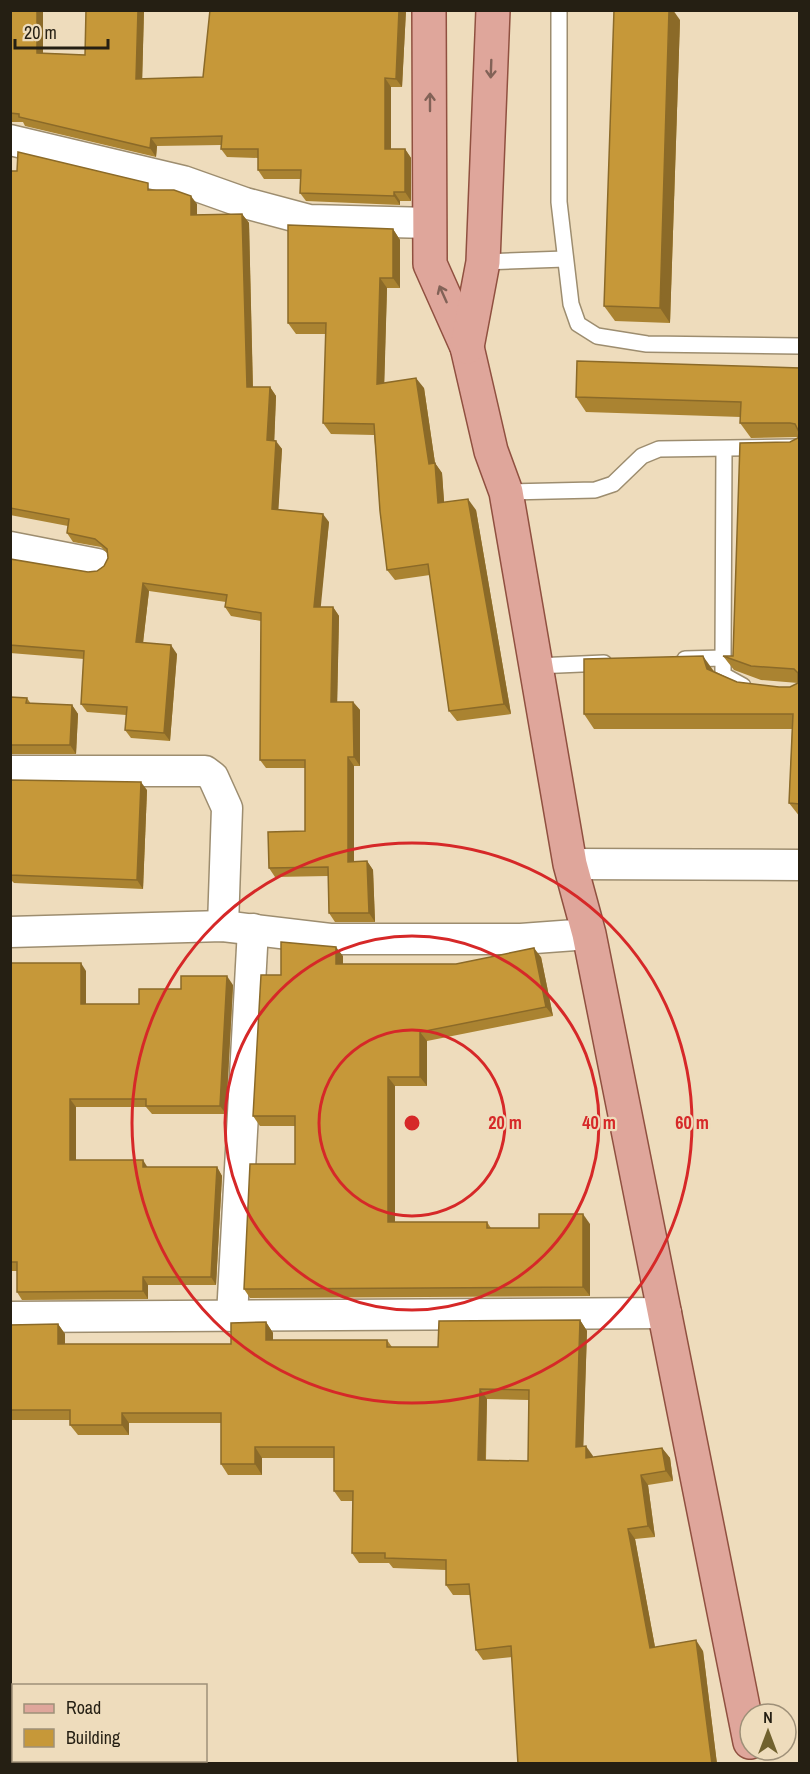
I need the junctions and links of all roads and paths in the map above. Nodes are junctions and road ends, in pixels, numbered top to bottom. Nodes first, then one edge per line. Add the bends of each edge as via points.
1 (429, 10) edge
2 (493, 10) edge
3 (559, 10) edge
4 (10, 140) edge
5 (430, 222) junction
6 (566, 259) junction
7 (483, 262) junction
8 (800, 346) edge
9 (467, 347) junction
10 (800, 447) edge
11 (724, 449) junction
12 (506, 492) junction
13 (10, 547) edge
14 (97, 564) dead end
15 (723, 658) junction
16 (664, 660) edge
17 (617, 662) edge
18 (536, 666) junction
19 (755, 689) edge
20 (10, 771) edge
21 (570, 864) junction
22 (800, 865) edge
23 (223, 926) junction
24 (253, 929) junction
25 (10, 932) edge
26 (589, 934) junction
27 (666, 1314) junction
28 (231, 1316) junction
29 (10, 1317) edge
30 (742, 1702) edge

5 -> 1 main road
2 -> 7 main road
3 - 6 lane via 559,202
4 - 5 street via 183,181 309,220
9 -> 5 main road via 430,264
6 - 7 lane
6 - 8 lane via 571,304 578,324 597,336 647,344
7 - 9 main road
9 - 12 main road via 491,451
10 - 11 lane
11 - 12 lane via 659,449 642,456 614,484 595,490
11 - 15 lane
12 - 18 main road
13 - 14 street
15 - 16 lane
15 - 19 lane via 723,675 735,684
17 - 18 lane
18 - 21 main road
20 - 23 street via 205,771 213,777 227,808
21 - 22 street
21 - 26 main road
23 - 24 street
23 - 25 street
24 - 26 street via 330,939 520,939
24 - 28 street
26 - 27 main road
27 - 28 street
27 - 30 main road
28 - 29 street

